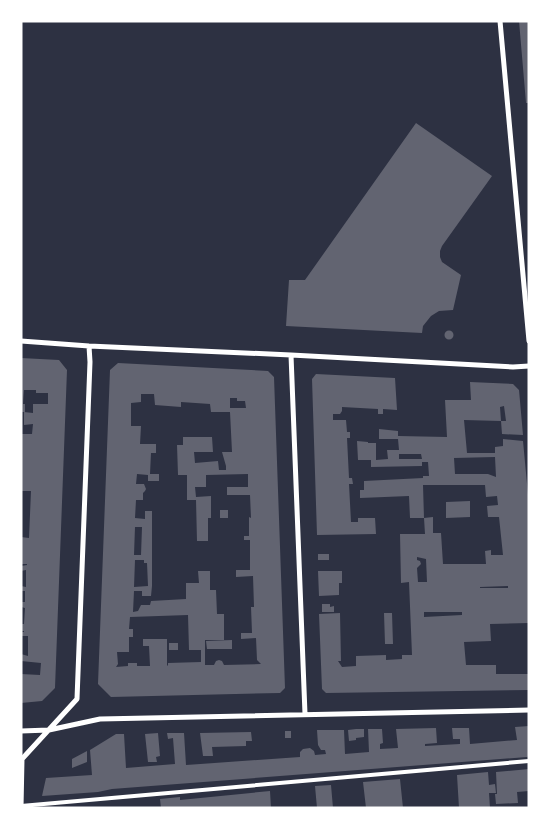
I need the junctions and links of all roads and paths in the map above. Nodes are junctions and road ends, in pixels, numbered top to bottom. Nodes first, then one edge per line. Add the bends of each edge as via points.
1 (500, 21) edge
2 (21, 341) edge
3 (529, 341) edge
4 (89, 346) junction
5 (290, 355) junction
6 (529, 366) edge
7 (529, 710) edge
8 (305, 714) junction
9 (49, 730) junction
10 (21, 731) edge
11 (529, 761) edge
12 (21, 807) edge

1 - 3 street
2 - 4 street
4 - 5 street
4 - 9 street via 77,699
5 - 6 street
5 - 8 street
7 - 8 street
8 - 9 street via 100,719
9 - 10 street
9 - 12 street via 22,759
11 - 12 lane

